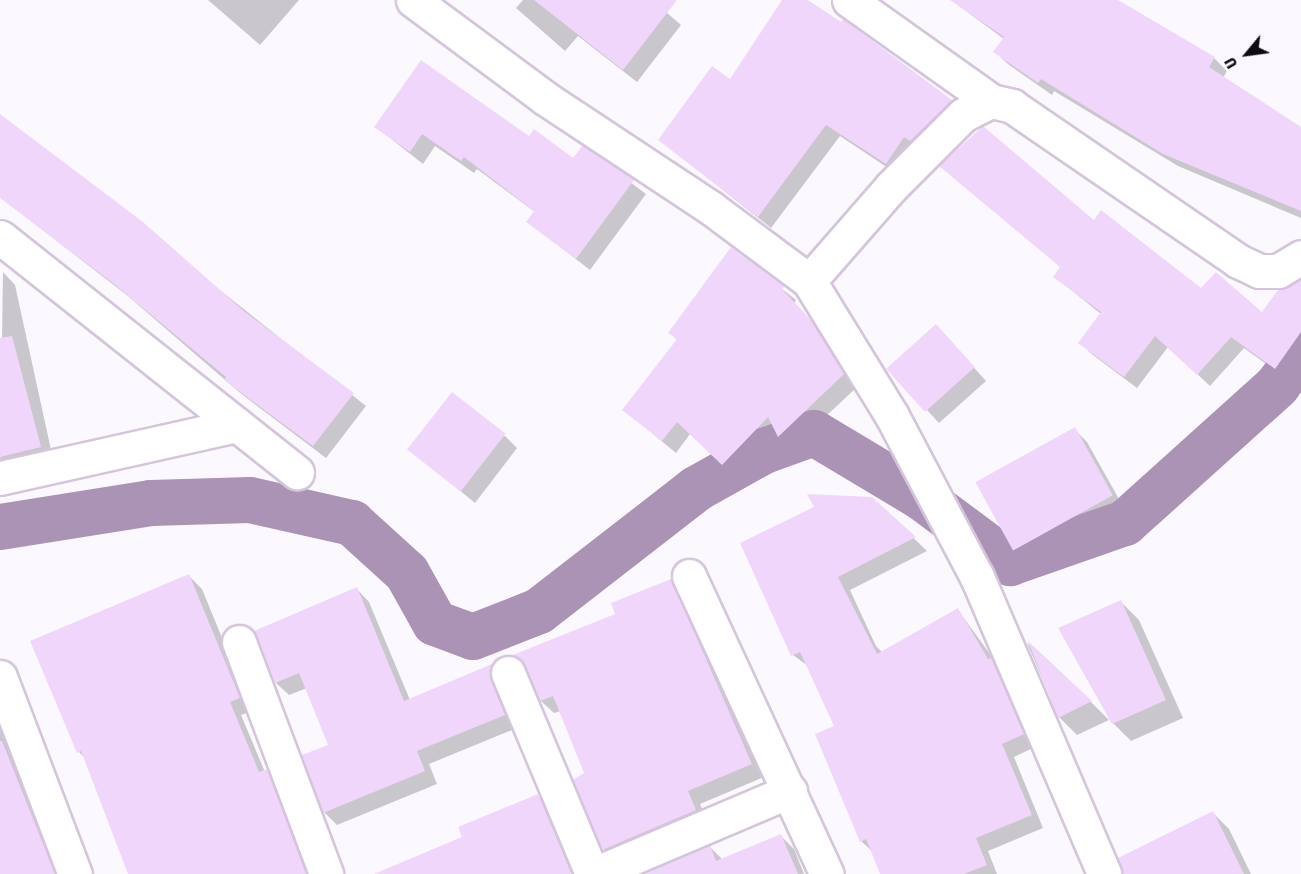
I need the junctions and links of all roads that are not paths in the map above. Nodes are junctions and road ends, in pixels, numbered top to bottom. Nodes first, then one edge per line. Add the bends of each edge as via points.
1 (413, 0) edge
2 (849, 0) edge
3 (991, 101) junction
4 (0, 237) edge
5 (1301, 257) edge
6 (809, 281) junction
7 (237, 425) junction
8 (297, 472) dead end
9 (0, 478) edge
10 (689, 576) dead end
11 (239, 642) dead end
12 (508, 674) dead end
13 (0, 677) edge
14 (790, 790) junction
15 (75, 874) edge
16 (326, 874) edge
17 (593, 874) edge
18 (827, 874) edge
19 (1104, 874) edge

1 - 6 street via 544,98 711,208
2 - 3 street
3 - 5 street via 1012,106 1238,261 1259,271 1278,271
3 - 6 street via 963,115
4 - 7 street
6 - 19 street via 910,451 967,558
7 - 8 street
7 - 9 street
10 - 14 street
11 - 16 street
12 - 17 street
13 - 15 street
14 - 17 street
14 - 18 street

